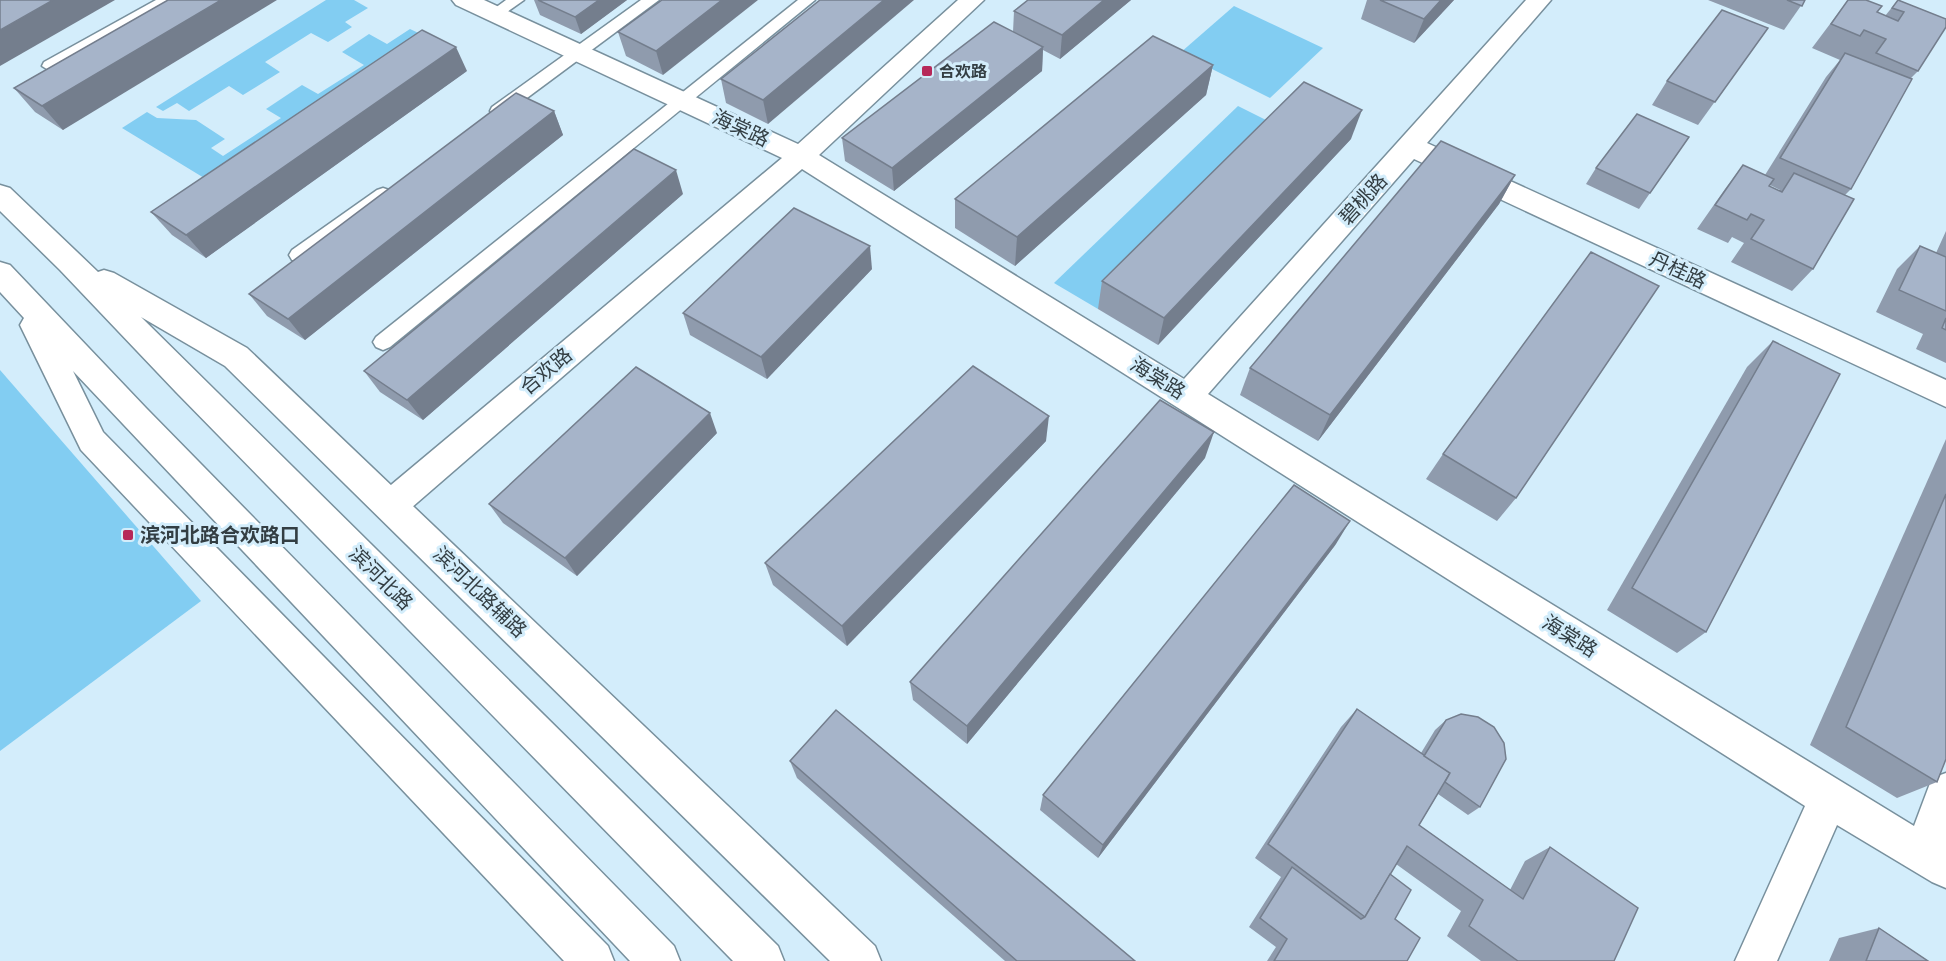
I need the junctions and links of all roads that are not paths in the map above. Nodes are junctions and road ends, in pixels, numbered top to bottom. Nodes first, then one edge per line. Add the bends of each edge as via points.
1 (167, 0) edge
2 (464, 0) edge
3 (651, 0) edge
4 (807, 0) edge
5 (972, 0) edge
6 (1539, 0) edge
7 (506, 7) edge
8 (578, 53) junction
9 (50, 66) edge
10 (682, 101) junction
11 (482, 123) edge
12 (1410, 146) junction
13 (801, 156) junction
14 (395, 185) edge
15 (0, 195) edge
16 (298, 255) edge
17 (70, 262) junction
18 (10, 284) edge
19 (383, 342) dead end
20 (1946, 394) edge
21 (1187, 397) junction
22 (391, 505) junction
23 (1946, 792) edge
24 (1829, 798) junction
25 (1935, 861) edge
26 (592, 961) edge
27 (659, 961) edge
28 (763, 961) edge
29 (860, 961) edge
30 (1756, 961) edge

1 - 9 lane
2 - 7 street, 海棠路
3 - 8 lane
4 - 10 lane
5 - 13 street, 合欢路
6 - 12 street, 碧桃路
7 - 8 street, 海棠路
8 - 10 street, 海棠路
8 - 11 lane
10 - 13 street, 海棠路
10 - 19 lane
12 - 20 street, 丹桂路
12 - 21 street, 碧桃路
13 - 21 street, 海棠路
13 - 22 street, 合欢路
14 - 16 lane
15 - 17 street, 滨河北路
17 - 22 street, 滨河北路辅路 via 237,357
17 - 28 street, 滨河北路
18 - 26 street via 92,441
18 - 27 street
21 - 24 street, 海棠路
22 - 29 street, 滨河北路辅路
23 - 25 street
24 - 25 street, 海棠路
24 - 30 street

